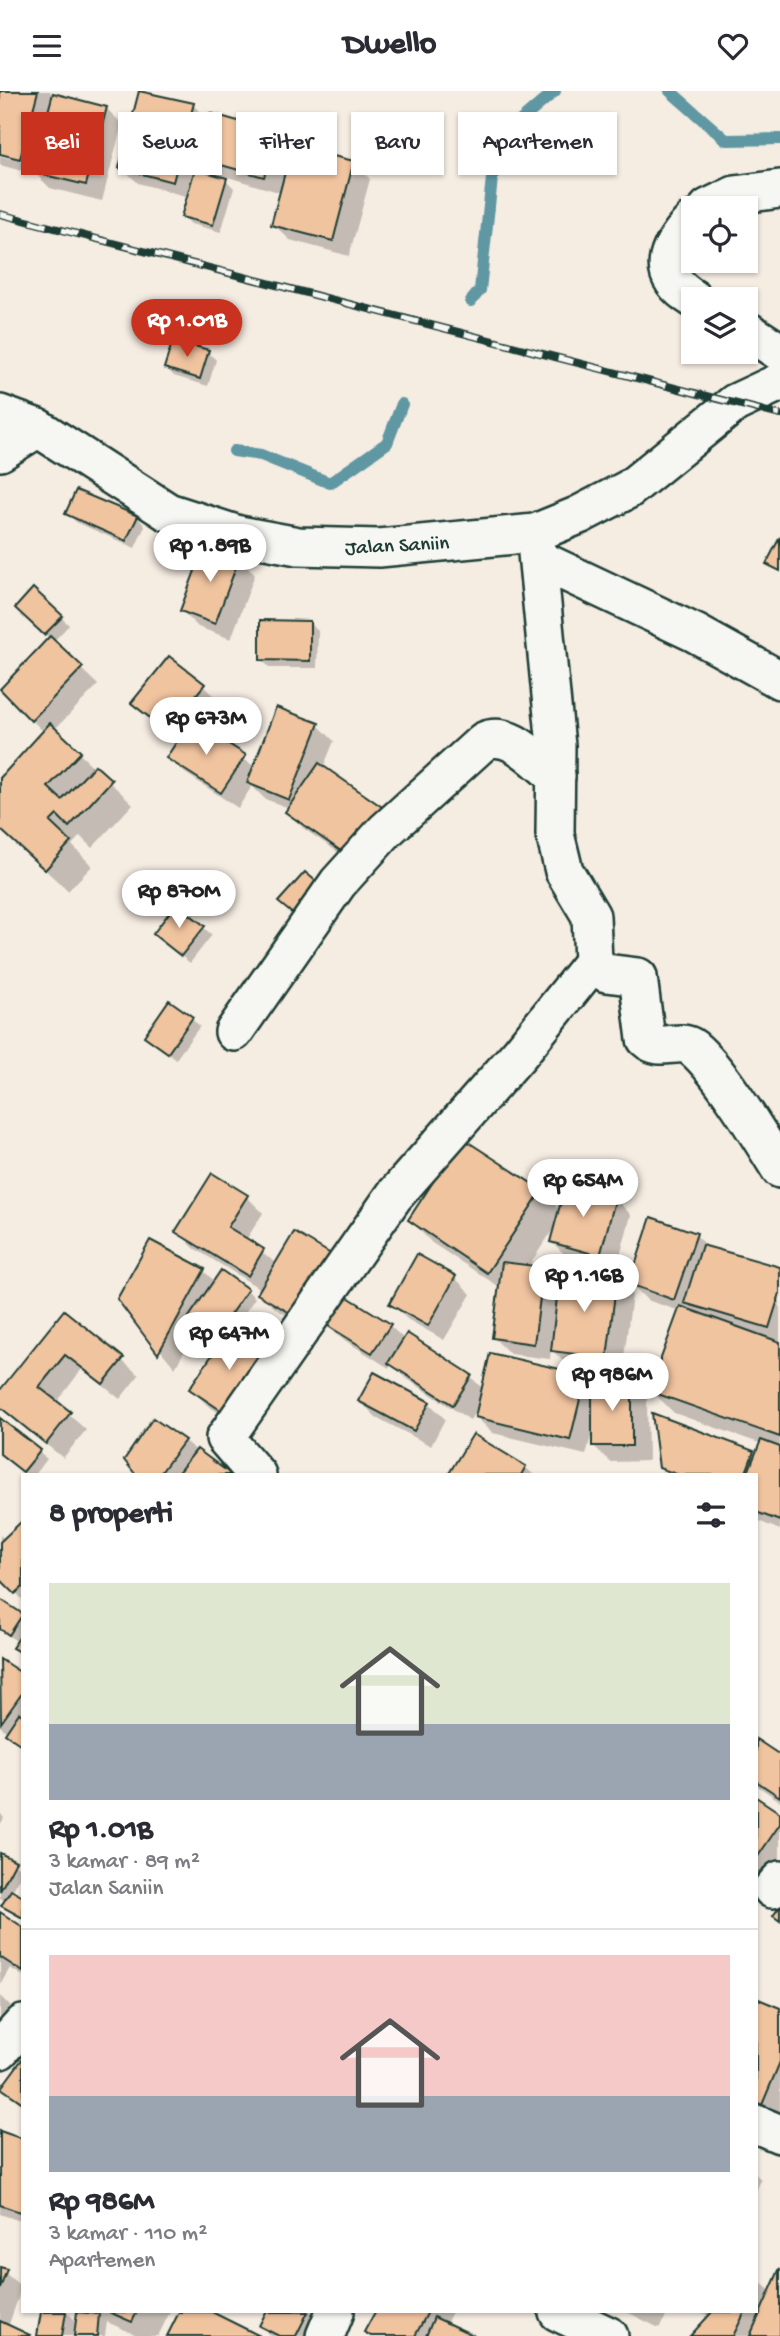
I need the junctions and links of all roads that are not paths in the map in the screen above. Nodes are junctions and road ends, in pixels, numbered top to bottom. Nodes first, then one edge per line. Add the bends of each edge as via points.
1 (780, 189) edge
2 (733, 196) edge
3 (681, 236) edge
4 (681, 289) edge
5 (758, 338) edge
6 (780, 352) edge
7 (780, 382) edge
8 (0, 414) edge
9 (38, 428) junction
10 (0, 452) edge
11 (536, 546) junction
12 (780, 680) edge
13 (555, 776) junction
14 (593, 962) junction
15 (234, 1032) dead end
16 (780, 1169) edge
17 (255, 1473) edge
18 (21, 2026) edge
19 (0, 2050) edge
20 (758, 2125) edge
21 (780, 2134) edge
22 (335, 2313) edge
23 (560, 2313) edge
24 (325, 2336) edge
25 (608, 2336) edge

1 - 2 street
3 - 4 street via 668,270
5 - 6 street
7 - 11 street, Jalan Saniin via 735,403 629,489
8 - 9 street, Jalan Saniin
9 - 10 street
9 - 11 street, Jalan Saniin via 168,512 239,535 298,546
11 - 12 street
11 - 13 street via 553,694
13 - 14 street via 558,854 591,916
13 - 15 street via 506,739 495,736 484,741 385,831 338,883
14 - 16 street via 606,973 638,977 646,1039 659,1046 693,1048
14 - 17 street via 394,1196 225,1438
18 - 19 street
20 - 21 street
22 - 24 street
23 - 25 street

